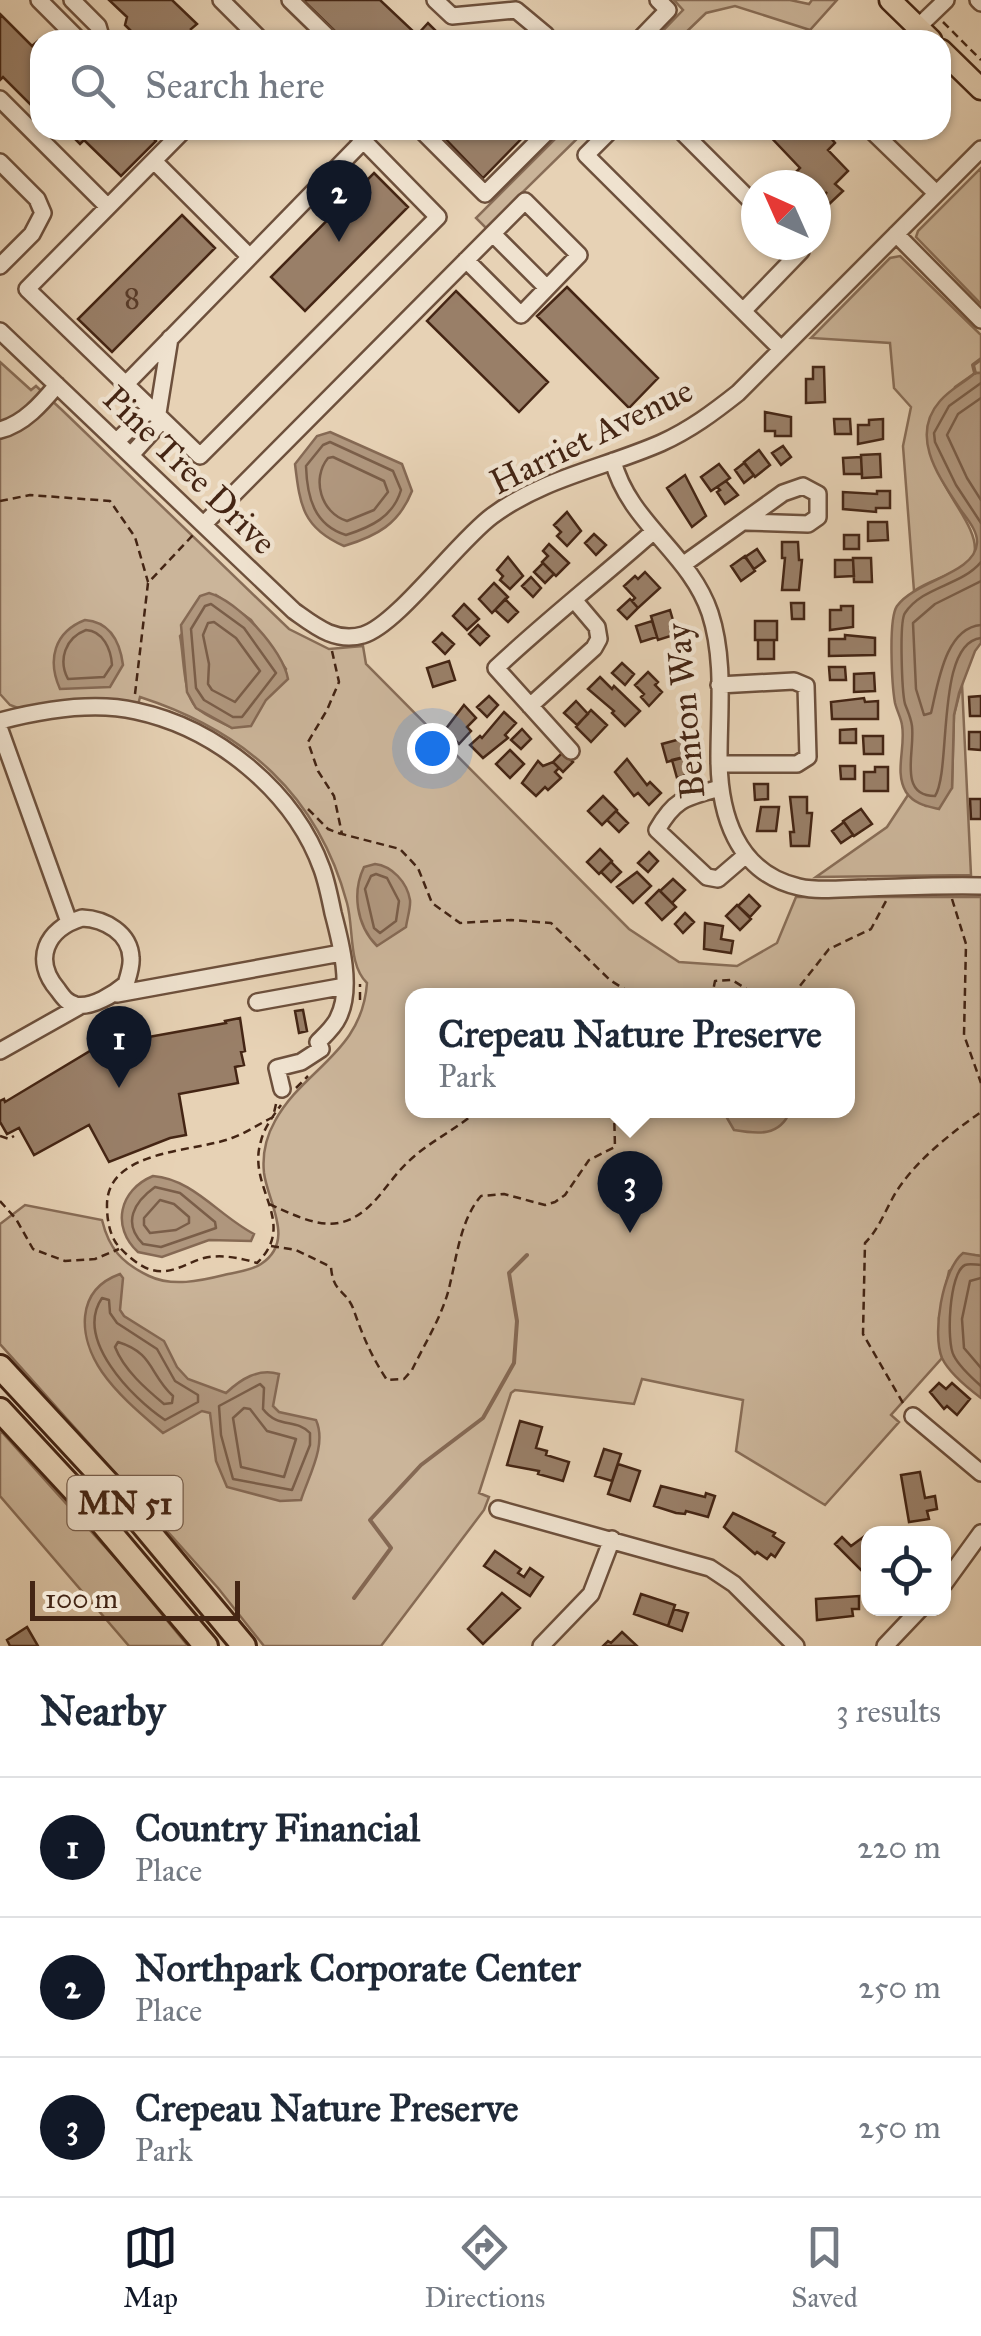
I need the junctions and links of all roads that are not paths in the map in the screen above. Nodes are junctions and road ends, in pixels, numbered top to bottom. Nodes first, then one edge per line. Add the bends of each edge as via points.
1 (40, 0) edge
2 (72, 0) edge
3 (221, 0) edge
4 (290, 0) edge
5 (436, 0) edge
6 (658, 0) edge
7 (890, 0) edge
8 (946, 0) edge
9 (928, 27) edge
10 (69, 30) edge
11 (99, 30) edge
12 (251, 30) edge
13 (320, 30) edge
14 (540, 30) edge
15 (648, 30) edge
16 (951, 60) edge
17 (981, 90) edge
18 (0, 99) edge
19 (30, 129) edge
20 (41, 140) edge
21 (174, 140) edge
22 (354, 140) edge
23 (363, 140) edge
24 (431, 140) edge
25 (539, 140) edge
26 (601, 140) edge
27 (690, 140) edge
28 (881, 140) edge
29 (981, 148) edge
30 (154, 160) junction
31 (0, 162) edge
32 (741, 191) edge
33 (936, 193) junction
34 (108, 207) junction
35 (493, 234) junction
36 (896, 234) junction
37 (578, 256) junction
38 (250, 257) junction
39 (466, 260) junction
40 (792, 260) edge
41 (0, 266) edge
42 (592, 268) dead end
43 (547, 288) junction
44 (743, 311) junction
45 (981, 320) edge
46 (0, 331) edge
47 (170, 338) junction
48 (781, 349) junction
49 (58, 385) junction
50 (124, 385) junction
51 (158, 413) junction
52 (0, 430) edge
53 (117, 441) junction
54 (131, 454) junction
55 (612, 462) junction
56 (746, 522) dead end
57 (204, 524) junction
58 (654, 531) junction
59 (684, 564) junction
60 (574, 601) junction
61 (322, 632) joint
62 (720, 685) junction
63 (530, 706) junction
64 (0, 722) edge
65 (0, 730) edge
66 (571, 751) dead end
67 (719, 764) junction
68 (720, 788) junction
69 (746, 855) junction
70 (981, 886) edge
71 (69, 922) junction
72 (341, 953) junction
73 (344, 982) junction
74 (113, 994) junction
75 (257, 1002) dead end
76 (80, 1006) junction
77 (0, 1052) edge
78 (282, 1089) road end
79 (0, 1366) edge
80 (0, 1410) edge
81 (912, 1416) road end
82 (981, 1473) edge
83 (498, 1509) dead end
84 (981, 1533) edge
85 (612, 1539) junction
86 (951, 1574) edge
87 (914, 1616) edge
88 (206, 1646) edge
89 (244, 1646) edge
90 (541, 1646) edge
91 (796, 1646) edge
92 (886, 1646) edge

1 - 10 street
2 - 11 street
3 - 12 street
4 - 13 street
5 - 14 street via 452,16 516,10
6 - 15 street via 668,10
7 - 9 main road
8 - 9 street
16 - 17 main road
18 - 19 street
20 - 34 street
21 - 30 street
22 - 38 street
23 - 51 street via 438,217 200,456
24 - 25 street via 486,194
26 - 44 street via 586,155
27 - 32 street
28 - 33 street
29 - 33 street, Harriet Avenue
30 - 34 street
30 - 38 street
31 - 41 street via 42,208 32,234
33 - 36 street, Harriet Avenue
34 - 50 street via 28,289
35 - 37 street via 525,201
35 - 39 street
35 - 43 street
36 - 45 street
36 - 48 street, Harriet Avenue
37 - 42 street
37 - 43 street
38 - 47 street
39 - 43 street via 521,314
39 - 57 street
40 - 44 street
44 - 48 street
46 - 49 street, Pine Tree Drive
47 - 50 street
47 - 51 street
48 - 55 street, Harriet Avenue via 687,430
49 - 52 street via 40,406
49 - 53 street, Pine Tree Drive
50 - 51 street
51 - 53 street via 146,413
51 - 54 street via 159,424
53 - 54 street, Pine Tree Drive
54 - 57 street, Pine Tree Drive
55 - 58 street, Benton Way via 634,508
55 - 61 street, Harriet Avenue via 518,498 465,538 382,626 363,635
56 - 59 street
57 - 61 street, Pine Tree Drive
58 - 59 street, Benton Way
58 - 60 street
59 - 62 street, Benton Way via 709,609
60 - 63 street via 599,639
60 - 63 street via 496,668
62 - 67 street, Benton Way
62 - 67 street via 806,686 808,756 797,764
63 - 66 street
64 - 72 street via 37,711 134,710 182,724 224,748 270,787 303,830 322,868
65 - 71 street
67 - 68 street, Benton Way
68 - 69 street, Benton Way via 730,832
68 - 69 street via 680,799 658,830 707,878 718,879
69 - 70 street via 798,887
71 - 74 street via 98,919 117,929 132,956 126,984
71 - 76 street via 44,952 45,975 67,1002
72 - 73 street
72 - 74 street
73 - 75 street
73 - 78 street via 338,1019 318,1042 321,1049 277,1068
74 - 76 street
76 - 77 street
79 - 89 highway, MN 51
80 - 88 highway, MN 51
81 - 82 street
83 - 85 street
84 - 86 street
85 - 90 street via 591,1594
85 - 91 street via 724,1575
87 - 92 street

